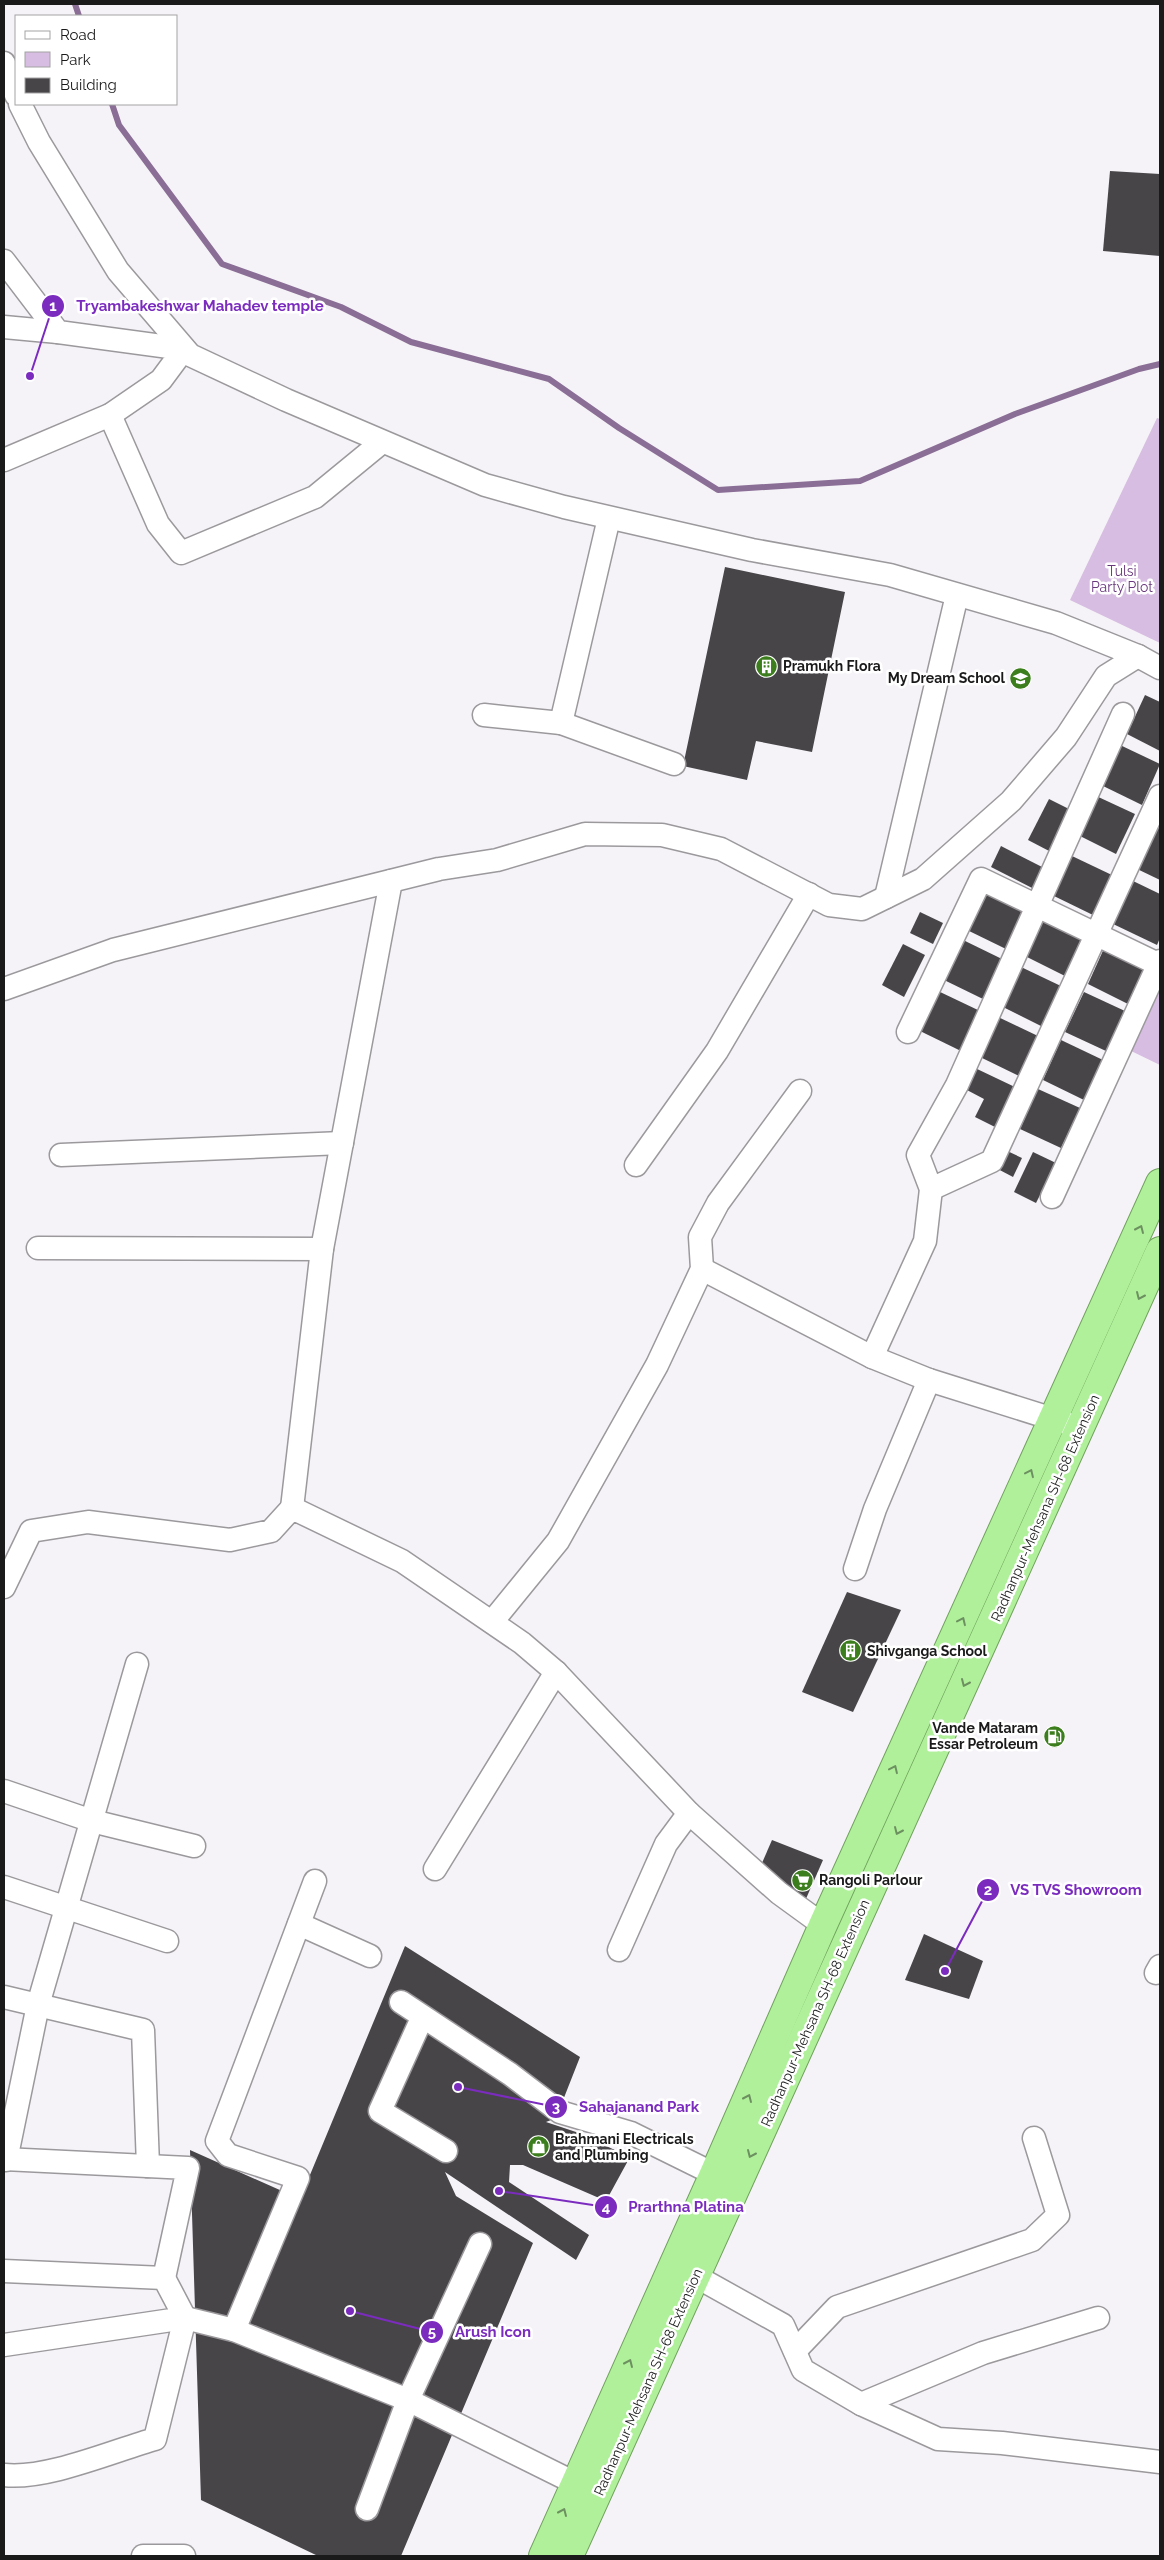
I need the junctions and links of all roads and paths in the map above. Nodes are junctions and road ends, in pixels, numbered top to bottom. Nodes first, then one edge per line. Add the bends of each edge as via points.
1 (4, 63) edge
2 (15, 92) edge
3 (20, 105) edge
4 (4, 261) edge
5 (4, 327) edge
6 (58, 332) junction
7 (184, 349) junction
8 (110, 415) junction
9 (382, 442) junction
10 (4, 460) edge
11 (609, 518) junction
12 (956, 595) junction
13 (1138, 656) junction
14 (1160, 668) edge
15 (1123, 714) dead end
16 (484, 715) dead end
17 (561, 723) junction
18 (674, 764) dead end
19 (1160, 796) edge
20 (391, 881) junction
21 (809, 894) junction
22 (886, 897) junction
23 (1037, 906) junction
24 (1097, 934) junction
25 (1160, 963) edge
26 (4, 989) edge
27 (908, 1032) dead end
28 (800, 1091) dead end
29 (342, 1143) junction
30 (61, 1155) dead end
31 (636, 1165) dead end
32 (1160, 1183) edge
33 (931, 1189) junction
34 (1052, 1197) dead end
35 (38, 1248) dead end
36 (322, 1249) junction
37 (1160, 1251) edge
38 (702, 1269) junction
39 (872, 1357) junction
40 (929, 1380) junction
41 (1054, 1420) junction
42 (1081, 1428) junction
43 (292, 1508) junction
44 (855, 1568) dead end
45 (4, 1587) edge
46 (492, 1622) junction
47 (137, 1664) dead end
48 (556, 1672) junction
49 (4, 1791) edge
50 (689, 1813) junction
51 (92, 1820) junction
52 (194, 1846) dead end
53 (435, 1869) dead end
54 (315, 1881) dead end
55 (4, 1887) edge
56 (67, 1907) junction
57 (299, 1924) junction
58 (823, 1925) junction
59 (167, 1941) dead end
60 (619, 1950) dead end
61 (370, 1956) dead end
62 (4, 1997) edge
63 (401, 2002) dead end
64 (38, 2005) junction
65 (422, 2018) junction
66 (1034, 2138) dead end
67 (446, 2151) dead end
68 (5, 2160) edge
69 (148, 2166) junction
70 (714, 2174) junction
71 (480, 2244) dead end
72 (685, 2270) junction
73 (4, 2271) edge
74 (164, 2278) junction
75 (185, 2318) junction
76 (1098, 2318) dead end
77 (234, 2330) junction
78 (4, 2345) edge
79 (794, 2350) junction
80 (408, 2400) junction
81 (861, 2404) junction
82 (1160, 2462) edge
83 (4, 2475) edge
84 (575, 2483) junction
85 (366, 2508) dead end
86 (143, 2556) edge
87 (184, 2556) edge
88 (543, 2556) edge
89 (569, 2556) edge

1 - 2 street
3 - 7 street via 39,142 118,271
4 - 6 street
5 - 6 street
6 - 7 street
7 - 8 street via 161,380
7 - 9 street via 190,356
8 - 9 street via 158,524 181,553 315,497
8 - 10 street
9 - 11 street via 485,485
11 - 12 street via 890,576
11 - 17 street
12 - 13 street via 1056,623
12 - 22 street
13 - 14 street
13 - 22 street via 1106,676 1066,737 1011,801 924,879
15 - 23 street
16 - 17 street
17 - 18 street
19 - 24 street
20 - 21 street via 497,860 585,834 662,835 720,849
20 - 26 street via 113,950
20 - 29 street
21 - 22 street via 829,905 862,909
21 - 31 street via 717,1051
23 - 24 street
23 - 27 street via 981,879
23 - 33 street via 957,1085 918,1155
24 - 25 street
24 - 33 street via 992,1161
25 - 34 street
28 - 38 street via 718,1203 700,1237
29 - 30 street
29 - 36 street
41 -> 32 highway
33 - 39 street via 925,1241
35 - 36 street
36 - 43 street
37 -> 42 highway, Radhanpur-Mehsana SH-68 Extension
38 - 39 street
38 - 46 street via 657,1365 558,1541
39 - 40 street
40 - 41 street
40 - 44 street via 874,1509
41 - 42 street
58 -> 41 highway
42 -> 72 highway, Radhanpur-Mehsana SH-68 Extension
43 - 45 street via 271,1531 230,1540 88,1522 31,1531
43 - 46 street via 402,1561
46 - 48 street
47 - 51 street
48 - 50 street
48 - 53 street
49 - 51 street
50 - 58 street via 780,1893
50 - 60 street via 666,1844
51 - 52 street
51 - 56 street
54 - 57 street
55 - 56 street
56 - 59 street
56 - 64 street
57 - 61 street
57 - 77 street via 216,2142 228,2155 298,2178
70 -> 58 highway
62 - 64 street
63 - 65 street
64 - 68 street
64 - 69 street via 142,2030
65 - 67 street via 380,2111
65 - 70 street via 510,2074 560,2112 631,2133
66 - 79 street via 1058,2215 1032,2240 836,2307
68 - 69 street
69 - 74 street via 188,2168
70 - 72 highway
71 - 80 street
72 - 79 street via 783,2325
84 -> 72 highway
72 - 89 highway, Radhanpur-Mehsana SH-68 Extension
73 - 74 street
74 - 75 street
75 - 77 street
75 - 78 street
75 - 83 street via 155,2439 57,2469
76 - 81 street via 983,2353
77 - 80 street
79 - 81 street via 803,2370
80 - 84 street
80 - 85 street
81 - 82 street via 938,2439 1002,2443
88 -> 84 highway
86 - 87 street

